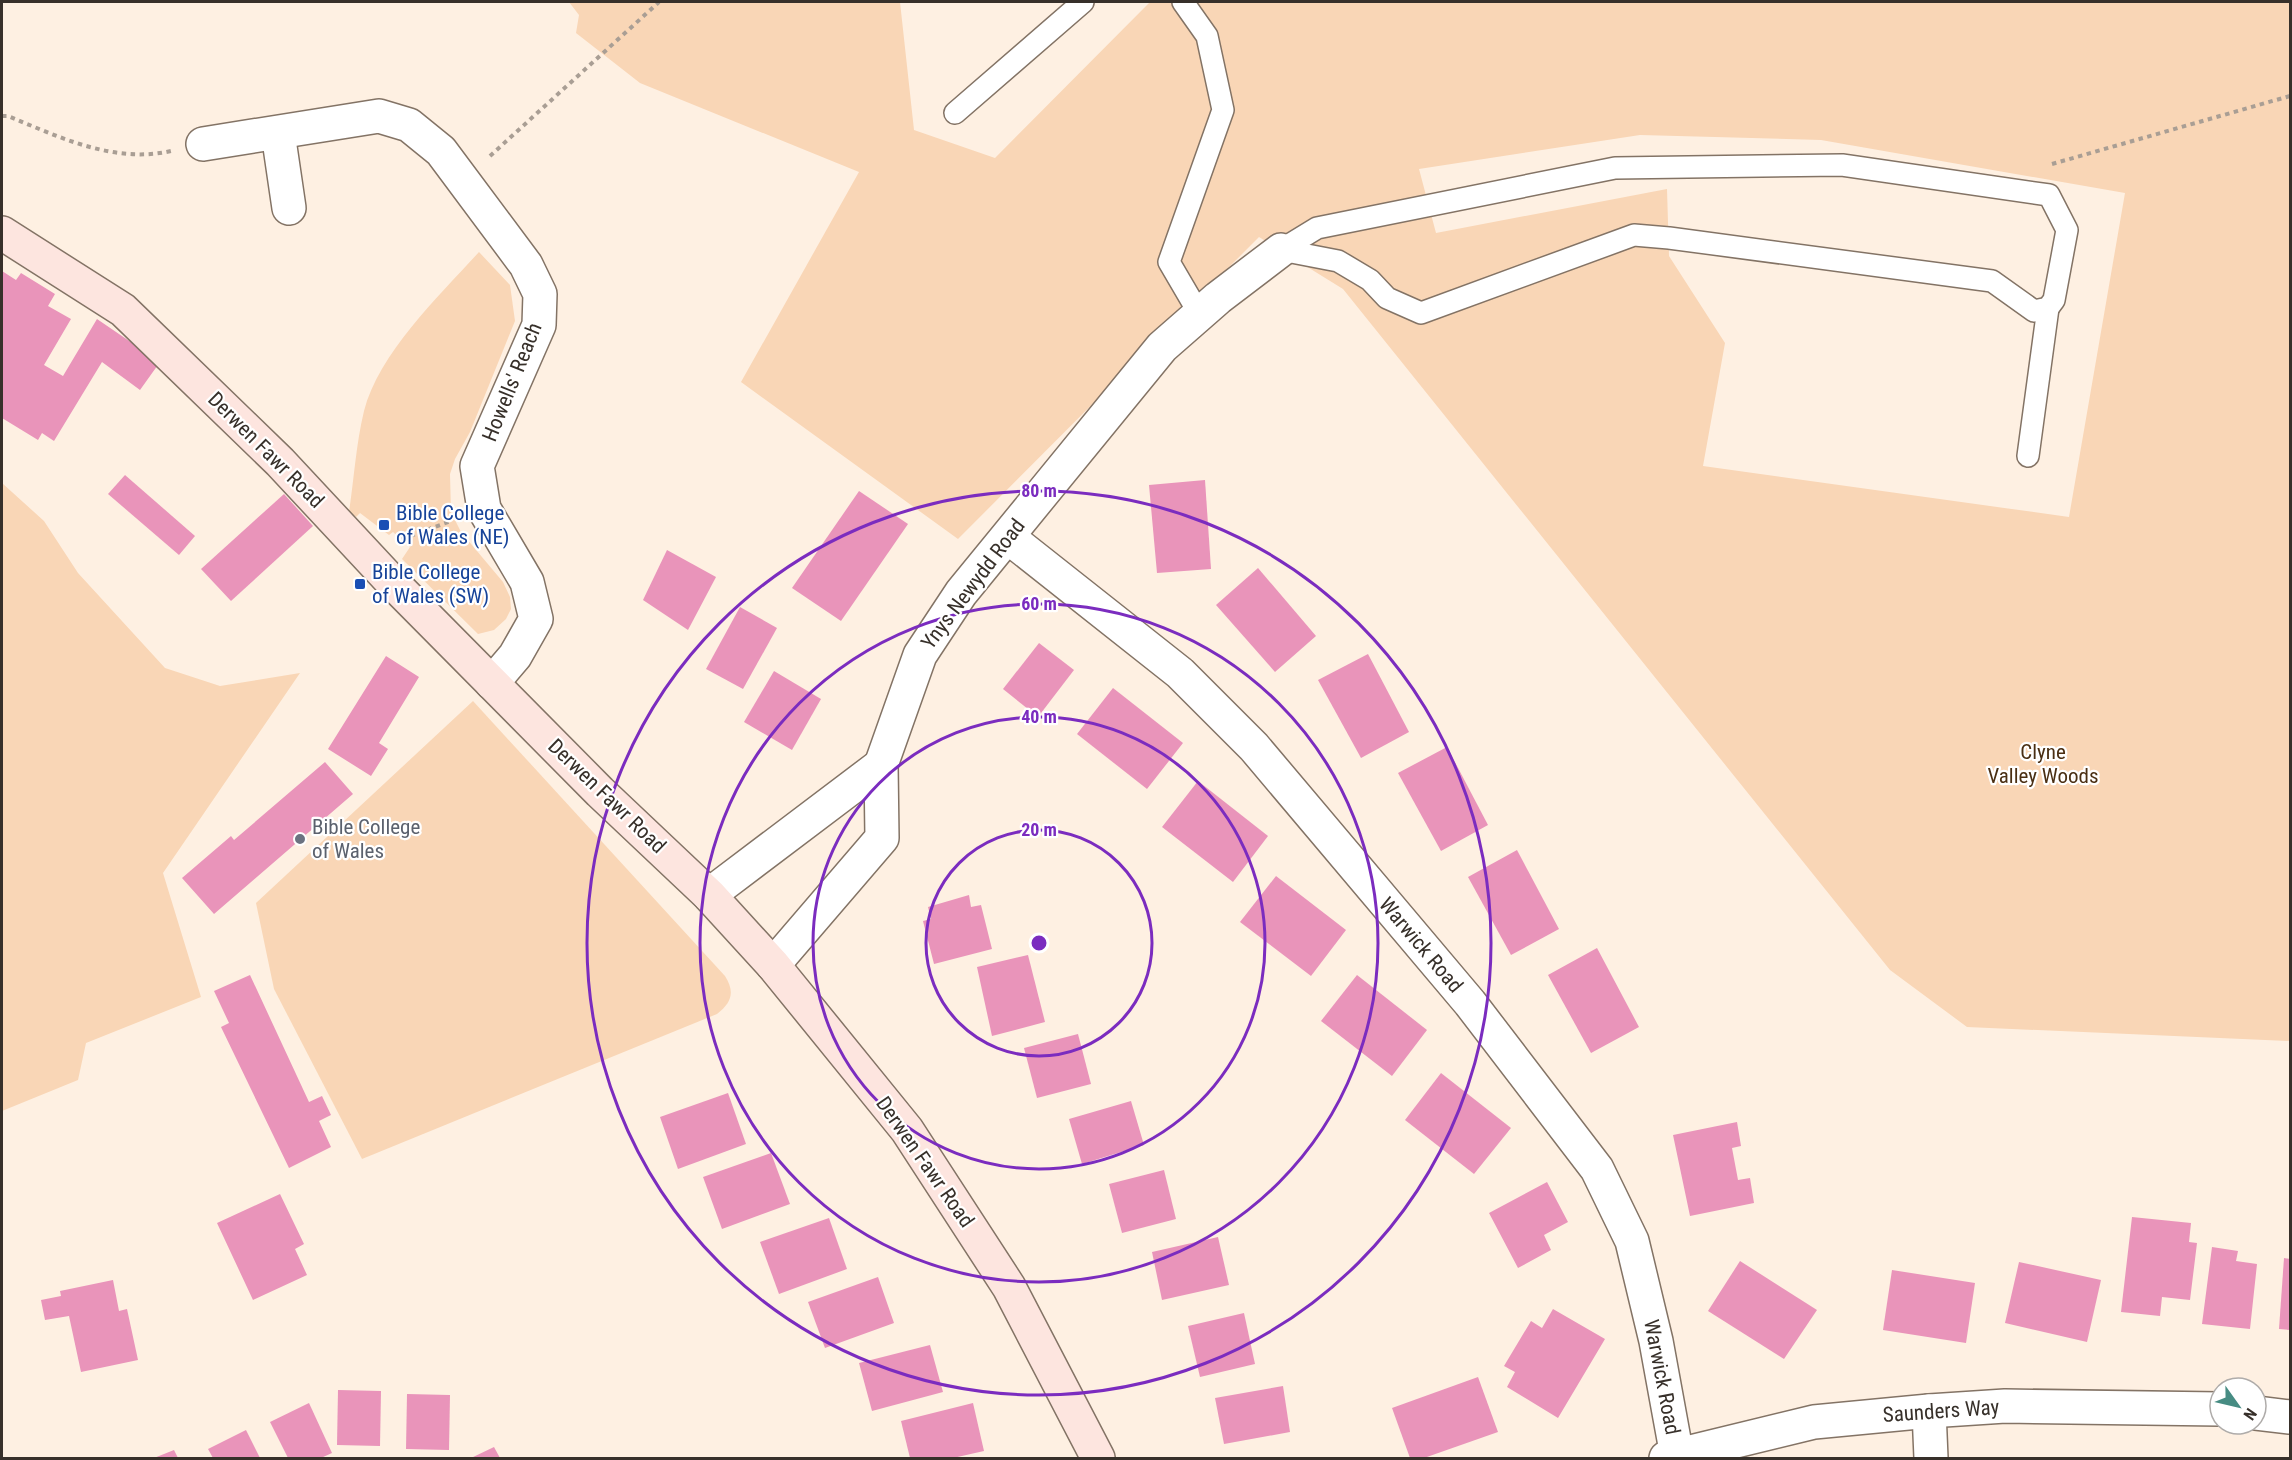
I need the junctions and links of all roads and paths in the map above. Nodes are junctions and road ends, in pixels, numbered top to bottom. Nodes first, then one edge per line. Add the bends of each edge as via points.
1 (659, 2) edge
2 (1083, 2) edge
3 (1183, 2) edge
4 (2290, 96) edge
5 (955, 112) dead end
6 (2, 116) edge
7 (278, 133) junction
8 (203, 144) joint
9 (2040, 168) dead end
10 (463, 180) junction
11 (289, 208) dead end
12 (2, 233) edge
13 (1281, 250) junction
14 (2048, 308) junction
15 (1200, 315) junction
16 (2028, 456) dead end
17 (484, 509) junction
18 (1008, 537) junction
19 (365, 552) junction
20 (492, 683) junction
21 (881, 765) junction
22 (709, 895) junction
23 (773, 965) junction
24 (2208, 1409) edge
25 (1929, 1411) junction
26 (2268, 1414) edge
27 (2290, 1417) edge
28 (1672, 1457) edge
29 (1098, 1458) edge
30 (1930, 1458) edge

1 - 10 path
2 - 5 lane
3 - 15 lane via 1208,36 1224,110 1169,262
4 - 9 path
6 - 8 path via 83,147 149,156
7 - 8 street, Howells' Reach
7 - 10 street, Howells' Reach via 379,116 409,125 441,151
7 - 11 street
10 - 17 street, Howells' Reach via 526,265 540,294 539,325 477,466
12 - 19 main road, Derwen Fawr Road via 123,310 280,462
13 - 14 lane via 1338,261 1370,280 1387,298 1421,314 1634,235 1992,281 2034,311
13 - 14 lane via 1317,228 1615,168 1842,165 2049,195 2067,230 2054,300
13 - 15 street, Ynys Newydd Road
14 - 16 lane
15 - 18 street, Ynys Newydd Road via 1162,347
17 - 19 path
17 - 20 street, Howells' Reach via 527,582 536,620 515,656
18 - 21 street, Ynys Newydd Road via 961,593 920,656
18 - 28 street, Warwick Road via 1180,673 1254,747 1470,1003 1597,1169 1632,1241 1656,1341
19 - 20 main road, Derwen Fawr Road
20 - 22 main road, Derwen Fawr Road
21 - 22 street
21 - 23 street, Ynys Newydd Road via 882,838
22 - 23 main road, Derwen Fawr Road
23 - 29 main road, Derwen Fawr Road via 914,1140 1009,1287
24 - 25 street, Saunders Way via 2005,1406
25 - 28 street, Saunders Way via 1814,1422
25 - 30 street
26 - 27 street

